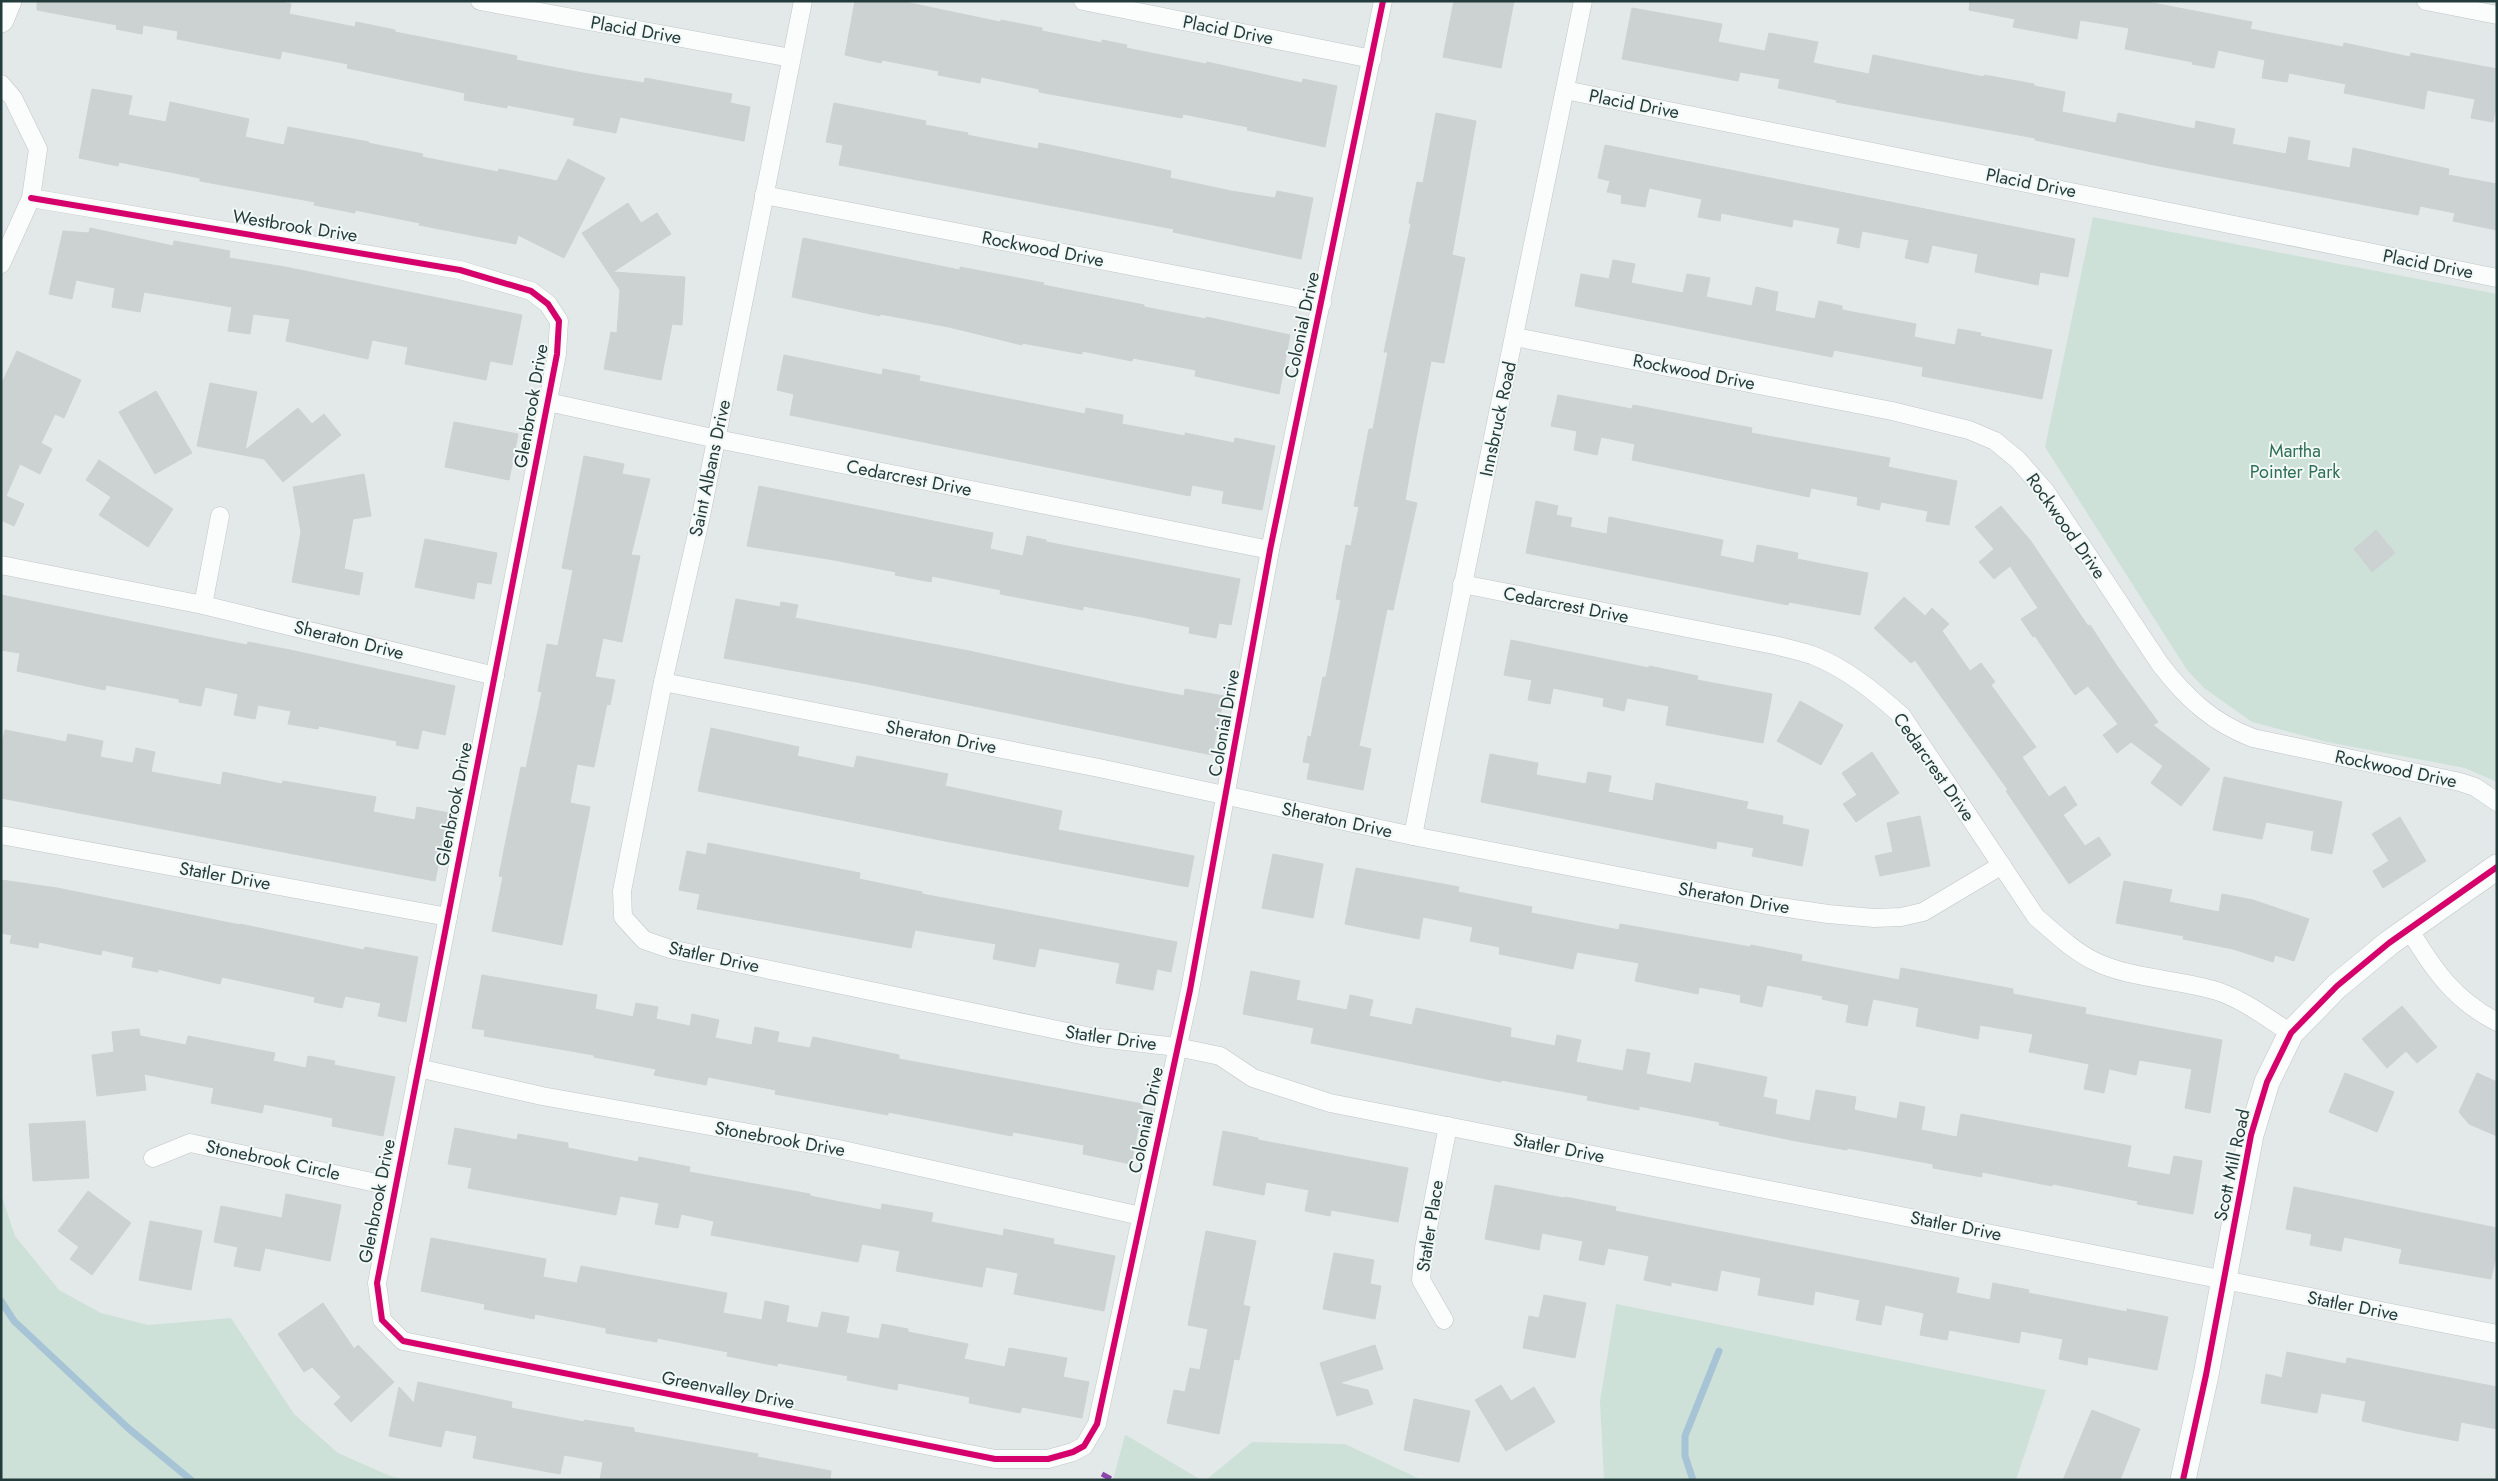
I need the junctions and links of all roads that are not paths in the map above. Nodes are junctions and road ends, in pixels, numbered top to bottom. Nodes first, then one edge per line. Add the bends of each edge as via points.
1 (9, 1) edge
2 (480, 1) edge
3 (803, 1) edge
4 (1083, 1) edge
5 (1383, 1) edge
6 (1582, 1) edge
7 (2426, 1) edge
8 (2497, 15) edge
9 (1, 20) edge
10 (791, 58) junction
11 (1372, 59) junction
12 (1, 84) edge
13 (1565, 90) junction
14 (764, 195) junction
15 (31, 198) junction
16 (1, 264) edge
17 (2497, 278) edge
18 (1322, 303) junction
19 (548, 304) joint
20 (1515, 337) junction
21 (548, 402) junction
22 (717, 439) junction
23 (220, 516) dead end
24 (1270, 550) junction
25 (1, 565) edge
26 (1462, 584) junction
27 (204, 604) junction
28 (495, 676) junction
29 (663, 682) junction
30 (1226, 796) junction
31 (2497, 802) edge
32 (1, 835) edge
33 (1413, 836) junction
34 (2002, 865) junction
35 (2497, 867) edge
36 (448, 916) junction
37 (2409, 929) junction
38 (635, 930) joint
39 (2497, 1022) edge
40 (2291, 1033) junction
41 (1177, 1048) junction
42 (418, 1068) junction
43 (1448, 1126) junction
44 (153, 1158) dead end
45 (395, 1186) junction
46 (1141, 1216) junction
47 (2223, 1281) junction
48 (380, 1312) joint
49 (1444, 1320) dead end
50 (2497, 1334) edge
51 (1084, 1446) joint
52 (2183, 1480) edge

1 - 9 street
2 - 10 street, Placid Drive
3 - 10 street, Saint Albans Drive
4 - 11 street, Placid Drive
5 - 11 street, Colonial Drive
6 - 13 street, Innsbruck Road
7 - 8 street
10 - 14 street, Saint Albans Drive
11 - 18 street, Colonial Drive
12 - 15 street via 13,98 38,148
13 - 17 street, Placid Drive
13 - 20 street, Innsbruck Road
14 - 18 street, Rockwood Drive
14 - 22 street, Saint Albans Drive
15 - 16 street
15 - 19 street, Westbrook Drive via 460,270 531,291
18 - 24 street, Colonial Drive
19 - 21 street, Glenbrook Drive via 559,321
20 - 26 street, Innsbruck Road
20 - 31 street, Rockwood Drive via 1892,411 1969,430 1995,441 2018,460 2046,492 2160,664 2180,690 2207,714 2229,729 2253,738 2460,782 2475,787
21 - 22 street, Cedarcrest Drive
21 - 28 street, Glenbrook Drive
22 - 24 street, Cedarcrest Drive
22 - 29 street, Saint Albans Drive
23 - 27 street
24 - 30 street, Colonial Drive
25 - 27 street, Sheraton Drive
26 - 33 street, Innsbruck Road
26 - 34 street, Cedarcrest Drive via 1774,645 1822,660 1874,691 1902,716
27 - 28 street, Sheraton Drive
28 - 36 street, Glenbrook Drive
29 - 30 street, Sheraton Drive
29 - 38 street, Saint Albans Drive via 622,891 624,917
30 - 33 street, Sheraton Drive
30 - 41 street, Colonial Drive
32 - 36 street, Statler Drive
33 - 34 street, Sheraton Drive via 1767,905 1874,918 1923,912
34 - 40 street, Cedarcrest Drive via 2036,917 2065,943 2095,962 2218,992 2252,1007
35 - 37 street, Scott Mill Road
36 - 42 street, Glenbrook Drive
37 - 39 street via 2434,969 2453,991
37 - 40 street, Scott Mill Road via 2337,986
38 - 41 street, Statler Drive via 644,940 670,949 1091,1038
40 - 47 street, Scott Mill Road via 2267,1082 2251,1135
41 - 43 street, Statler Drive via 1220,1056 1253,1078 1330,1103
41 - 46 street, Colonial Drive
42 - 45 street, Glenbrook Drive
42 - 46 street, Stonebrook Drive via 542,1096 834,1148
43 - 47 street, Statler Drive
43 - 49 street, Statler Place via 1424,1248 1421,1280
44 - 45 street, Stonebrook Circle via 190,1143
45 - 48 street, Glenbrook Drive via 377,1283
46 - 51 street, Colonial Drive via 1097,1424
47 - 50 street, Statler Drive
47 - 52 street, Scott Mill Road
48 - 51 street, Greenvalley Drive via 382,1320 403,1341 995,1460 1048,1459

